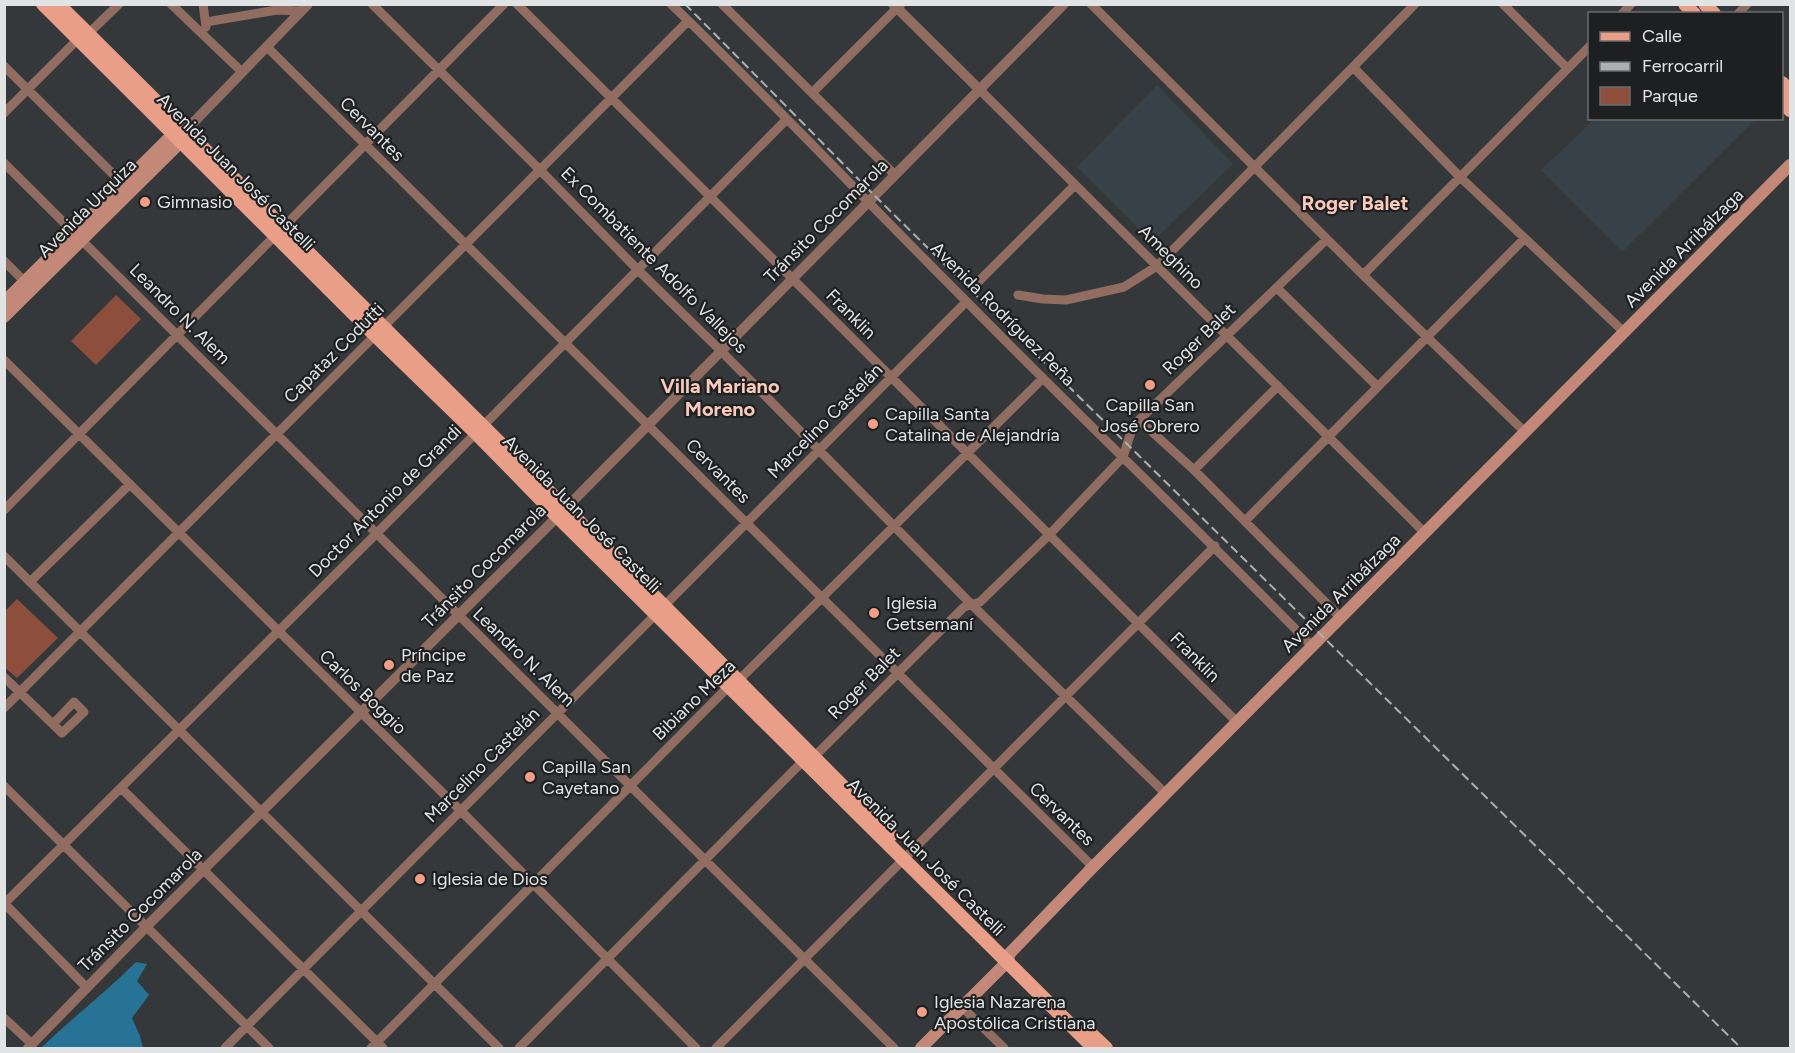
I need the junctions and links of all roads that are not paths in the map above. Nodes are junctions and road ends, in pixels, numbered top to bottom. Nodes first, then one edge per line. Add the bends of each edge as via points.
1 (43, 4) edge
2 (58, 4) edge
3 (119, 4) edge
4 (171, 4) edge
5 (203, 4) edge
6 (372, 4) edge
7 (504, 4) edge
8 (517, 4) edge
9 (671, 4) edge
10 (722, 4) edge
11 (1064, 4) edge
12 (1091, 4) edge
13 (1415, 4) edge
14 (1503, 4) edge
15 (897, 6) edge
16 (305, 8) edge
17 (688, 21) junction
18 (206, 22) junction
19 (82, 37) junction
20 (207, 38) junction
21 (267, 47) junction
22 (1588, 48) edge
23 (4, 66) edge
24 (1354, 68) junction
25 (1567, 68) junction
26 (439, 71) junction
27 (242, 72) junction
28 (28, 89) junction
29 (980, 90) junction
30 (813, 92) junction
31 (611, 98) junction
32 (4, 113) edge
33 (787, 119) junction
34 (182, 132) junction
35 (365, 146) junction
36 (4, 163) edge
37 (1791, 165) edge
38 (1256, 168) junction
39 (540, 170) junction
40 (896, 175) junction
41 (1459, 176) junction
42 (1075, 185) junction
43 (127, 187) junction
44 (710, 197) junction
45 (869, 201) junction
46 (279, 232) junction
47 (78, 235) junction
48 (1327, 239) junction
49 (1524, 239) junction
50 (466, 244) junction
51 (4, 261) edge
52 (1156, 266) junction
53 (637, 269) junction
54 (1363, 275) junction
55 (792, 278) junction
56 (976, 284) dead end
57 (29, 285) junction
58 (1277, 288) junction
59 (1018, 295) dead end
60 (4, 302) edge
61 (966, 302) junction
62 (4, 316) edge
63 (379, 331) junction
64 (1625, 333) junction
65 (177, 334) junction
66 (1227, 335) junction
67 (1427, 336) junction
68 (563, 342) junction
69 (720, 350) junction
70 (4, 360) edge
71 (891, 378) junction
72 (1043, 378) junction
73 (1278, 386) junction
74 (1377, 386) junction
75 (1139, 420) junction
76 (647, 424) junction
77 (479, 429) junction
78 (1525, 432) junction
79 (80, 434) junction
80 (277, 434) junction
81 (1328, 436) junction
82 (819, 450) junction
83 (968, 452) junction
84 (1124, 457) junction
85 (1194, 470) junction
86 (130, 484) junction
87 (4, 510) edge
88 (561, 512) junction
89 (1245, 520) junction
90 (746, 523) junction
91 (895, 526) junction
92 (179, 532) junction
93 (377, 533) junction
94 (1425, 533) junction
95 (1049, 535) junction
96 (1215, 546) junction
97 (4, 556) edge
98 (30, 582) junction
99 (821, 599) junction
100 (972, 604) junction
101 (660, 610) junction
102 (457, 615) junction
103 (1341, 618) junction
104 (1138, 624) junction
105 (277, 631) junction
106 (81, 632) junction
107 (1313, 647) junction
108 (896, 674) junction
109 (4, 677) edge
110 (733, 684) junction
111 (20, 693) junction
112 (1068, 696) junction
113 (4, 708) edge
114 (557, 712) junction
115 (360, 713) junction
116 (1238, 723) junction
117 (53, 724) dead end
118 (178, 731) junction
119 (809, 759) junction
120 (994, 770) junction
121 (630, 785) junction
122 (4, 786) edge
123 (121, 788) junction
124 (1166, 794) junction
125 (460, 811) junction
126 (260, 812) junction
127 (65, 844) junction
128 (907, 857) junction
129 (705, 860) junction
130 (1093, 867) junction
131 (203, 870) junction
132 (533, 886) junction
133 (5, 904) edge
134 (361, 913) junction
135 (147, 926) junction
136 (607, 958) junction
137 (1008, 958) junction
138 (803, 959) junction
139 (303, 969) junction
140 (435, 984) junction
141 (87, 988) junction
142 (962, 1007) junction
143 (4, 1018) edge
144 (247, 1026) junction
145 (30, 1046) edge
146 (377, 1047) edge
147 (225, 1048) edge
148 (269, 1048) edge
149 (499, 1048) edge
150 (519, 1048) edge
151 (696, 1048) edge
152 (716, 1048) edge
153 (894, 1048) edge
154 (921, 1048) edge
155 (1004, 1048) edge
156 (1094, 1048) edge
157 (1106, 1048) edge

1 - 19 main road, Avenida Juan José Castelli
2 - 19 main road, Avenida Juan José Castelli
3 - 19 street
4 - 20 street
5 - 18 street
6 - 26 street, Ex Combatiente Adolfo Vallejos
7 - 26 street
8 - 31 street, Franklin
9 - 17 street, Avenida Rodríguez Peña
10 - 30 street
11 - 29 street, Tránsito Cocomarola
12 - 38 street
13 - 24 street
14 - 25 street
15 - 29 street, Ameghino
15 - 30 street
16 - 18 street
16 - 21 street, Avenida Urquiza
17 - 31 street, Capataz Codutti
17 - 33 street, Avenida Rodríguez Peña
18 - 20 street
19 - 28 street
19 - 34 main road, Avenida Juan José Castelli
20 - 27 street
21 - 27 street, Avenida Urquiza
21 - 35 street, Cervantes
22 - 25 street
23 - 28 street
24 - 38 street
24 - 41 street
25 - 41 street
26 - 35 street
26 - 39 street, Ex Combatiente Adolfo Vallejos
27 - 34 street, Avenida Urquiza
28 - 32 street
28 - 43 street
29 - 40 street, Tránsito Cocomarola
29 - 42 street, Ameghino
30 - 40 street
31 - 39 street, Capataz Codutti
31 - 44 street, Franklin
33 - 44 street, Doctor Antonio de Grandi
33 - 45 street, Avenida Rodríguez Peña
34 - 43 main road, Avenida Urquiza
34 - 46 main road, Avenida Juan José Castelli
35 - 46 street
35 - 50 street, Cervantes
36 - 47 street, Leandro N. Alem
37 - 64 main road, Avenida Arribálzaga
38 - 48 street
38 - 52 street
39 - 50 street, Capataz Codutti
39 - 53 street, Ex Combatiente Adolfo Vallejos
40 - 45 street, Tránsito Cocomarola
41 - 49 street
41 - 54 street
42 - 52 street, Ameghino
42 - 56 street
43 - 47 main road, Avenida Urquiza
44 - 53 street, Doctor Antonio de Grandi
44 - 55 street, Franklin
45 - 55 street, Tránsito Cocomarola
45 - 61 street, Avenida Rodríguez Peña
46 - 63 main road, Avenida Juan José Castelli
46 - 65 street
47 - 57 main road, Avenida Urquiza
47 - 65 street, Leandro N. Alem
48 - 54 street
48 - 58 street, Roger Balet
49 - 64 street
49 - 67 street
50 - 63 street, Capataz Codutti
50 - 68 street, Cervantes
51 - 57 street
52 - 59 street via 1124,287 1066,300
52 - 66 street, Ameghino
53 - 68 street, Doctor Antonio de Grandi
53 - 69 street, Ex Combatiente Adolfo Vallejos
54 - 67 street
55 - 69 street, Tránsito Cocomarola
55 - 71 street, Franklin
57 - 60 main road, Avenida Urquiza
57 - 62 main road, Avenida Urquiza
58 - 66 street, Roger Balet
58 - 74 street
61 - 71 street, Marcelino Castelán
61 - 72 street, Avenida Rodríguez Peña
63 - 77 main road, Avenida Juan José Castelli
63 - 80 street, Capataz Codutti
64 - 78 main road, Avenida Arribálzaga
65 - 79 street
65 - 80 street, Leandro N. Alem
66 - 73 street, Ameghino
66 - 75 street, Roger Balet
67 - 74 street
67 - 78 street
68 - 76 street, Cervantes
68 - 77 street, Doctor Antonio de Grandi
69 - 76 street, Tránsito Cocomarola
69 - 82 street, Ex Combatiente Adolfo Vallejos
70 - 79 street, Carlos Boggio
71 - 82 street, Marcelino Castelán
71 - 83 street, Franklin
72 - 83 street, Bibiano Meza
72 - 84 street, Avenida Rodríguez Peña
73 - 81 street, Ameghino
73 - 85 street
74 - 81 street
75 - 84 street, Roger Balet via 1132,429
75 - 85 street
76 - 88 street, Tránsito Cocomarola
76 - 90 street, Cervantes
77 - 88 main road, Avenida Juan José Castelli
77 - 93 street, Doctor Antonio de Grandi
78 - 94 main road, Avenida Arribálzaga
79 - 86 street, Carlos Boggio
79 - 87 street
80 - 92 street, Capataz Codutti
80 - 93 street, Leandro N. Alem
81 - 89 street
81 - 94 street, Ameghino
82 - 90 street, Marcelino Castelán
82 - 91 street, Ex Combatiente Adolfo Vallejos
83 - 91 street, Bibiano Meza
83 - 95 street, Franklin
84 - 95 street, Roger Balet
84 - 96 street, Avenida Rodríguez Peña
85 - 89 street
86 - 92 street, Carlos Boggio
86 - 98 street
88 - 101 main road, Avenida Juan José Castelli
88 - 102 street, Tránsito Cocomarola
89 - 103 street
90 - 99 street, Cervantes
90 - 101 street, Marcelino Castelán
91 - 99 street, Bibiano Meza
91 - 100 street, Ex Combatiente Adolfo Vallejos
92 - 105 street, Carlos Boggio
92 - 106 street, Capataz Codutti
93 - 102 street, Leandro N. Alem
93 - 105 street, Doctor Antonio de Grandi
94 - 103 main road, Avenida Arribálzaga
95 - 100 street, Roger Balet via 980,602
95 - 104 street, Franklin
96 - 104 street
96 - 107 street, Avenida Rodríguez Peña
97 - 98 street
98 - 106 street
99 - 108 street, Cervantes
99 - 110 street, Bibiano Meza
100 - 108 street, Roger Balet via 964,607
100 - 112 street, Ex Combatiente Adolfo Vallejos
101 - 110 main road, Avenida Juan José Castelli
101 - 114 street, Marcelino Castelán
102 - 114 street, Leandro N. Alem
102 - 115 street, Tránsito Cocomarola
103 - 107 main road, Avenida Arribálzaga
104 - 112 street
104 - 116 street, Franklin
105 - 115 street, Carlos Boggio
105 - 118 street, Doctor Antonio de Grandi
106 - 111 street, Capataz Codutti
106 - 118 street
107 - 116 main road, Avenida Arribálzaga
108 - 119 street, Roger Balet
108 - 120 street, Cervantes
109 - 111 street
110 - 119 main road, Avenida Juan José Castelli
110 - 121 street, Bibiano Meza
111 - 113 street, Capataz Codutti
111 - 117 street
112 - 120 street
112 - 124 street, Ex Combatiente Adolfo Vallejos
114 - 121 street, Leandro N. Alem
114 - 125 street, Marcelino Castelán
115 - 125 street, Carlos Boggio
115 - 126 street, Tránsito Cocomarola
116 - 124 main road, Avenida Arribálzaga
118 - 123 street, Doctor Antonio de Grandi
118 - 126 street
119 - 128 main road, Avenida Juan José Castelli
119 - 129 street, Roger Balet
120 - 128 street
120 - 130 street, Cervantes
121 - 129 street, Leandro N. Alem
121 - 132 street, Bibiano Meza
122 - 127 street
123 - 127 street, Doctor Antonio de Grandi
123 - 131 street
124 - 130 main road, Avenida Arribálzaga
125 - 132 street, Carlos Boggio
125 - 134 street, Marcelino Castelán
126 - 131 street, Tránsito Cocomarola
126 - 134 street
127 - 133 street, Doctor Antonio de Grandi
127 - 135 street
128 - 137 main road, Avenida Juan José Castelli
128 - 138 street
129 - 136 street, Roger Balet
129 - 138 street, Leandro N. Alem
130 - 137 main road, Avenida Arribálzaga
131 - 135 street, Tránsito Cocomarola
131 - 139 street
132 - 136 street, Carlos Boggio
132 - 140 street, Bibiano Meza
133 - 141 street
134 - 139 street, Marcelino Castelán
134 - 140 street
135 - 141 street, Tránsito Cocomarola
135 - 144 street
136 - 150 street, Roger Balet
136 - 151 street, Carlos Boggio
137 - 142 main road, Avenida Arribálzaga
137 - 156 main road, Avenida Juan José Castelli
137 - 157 main road, Avenida Juan José Castelli
138 - 152 street
138 - 153 street, Leandro N. Alem
139 - 144 street, Marcelino Castelán
139 - 146 street
140 - 146 street, Bibiano Meza
140 - 149 street
141 - 145 street, Tránsito Cocomarola
142 - 154 main road, Avenida Arribálzaga
142 - 155 street
143 - 145 street
144 - 147 street, Marcelino Castelán
144 - 148 street

